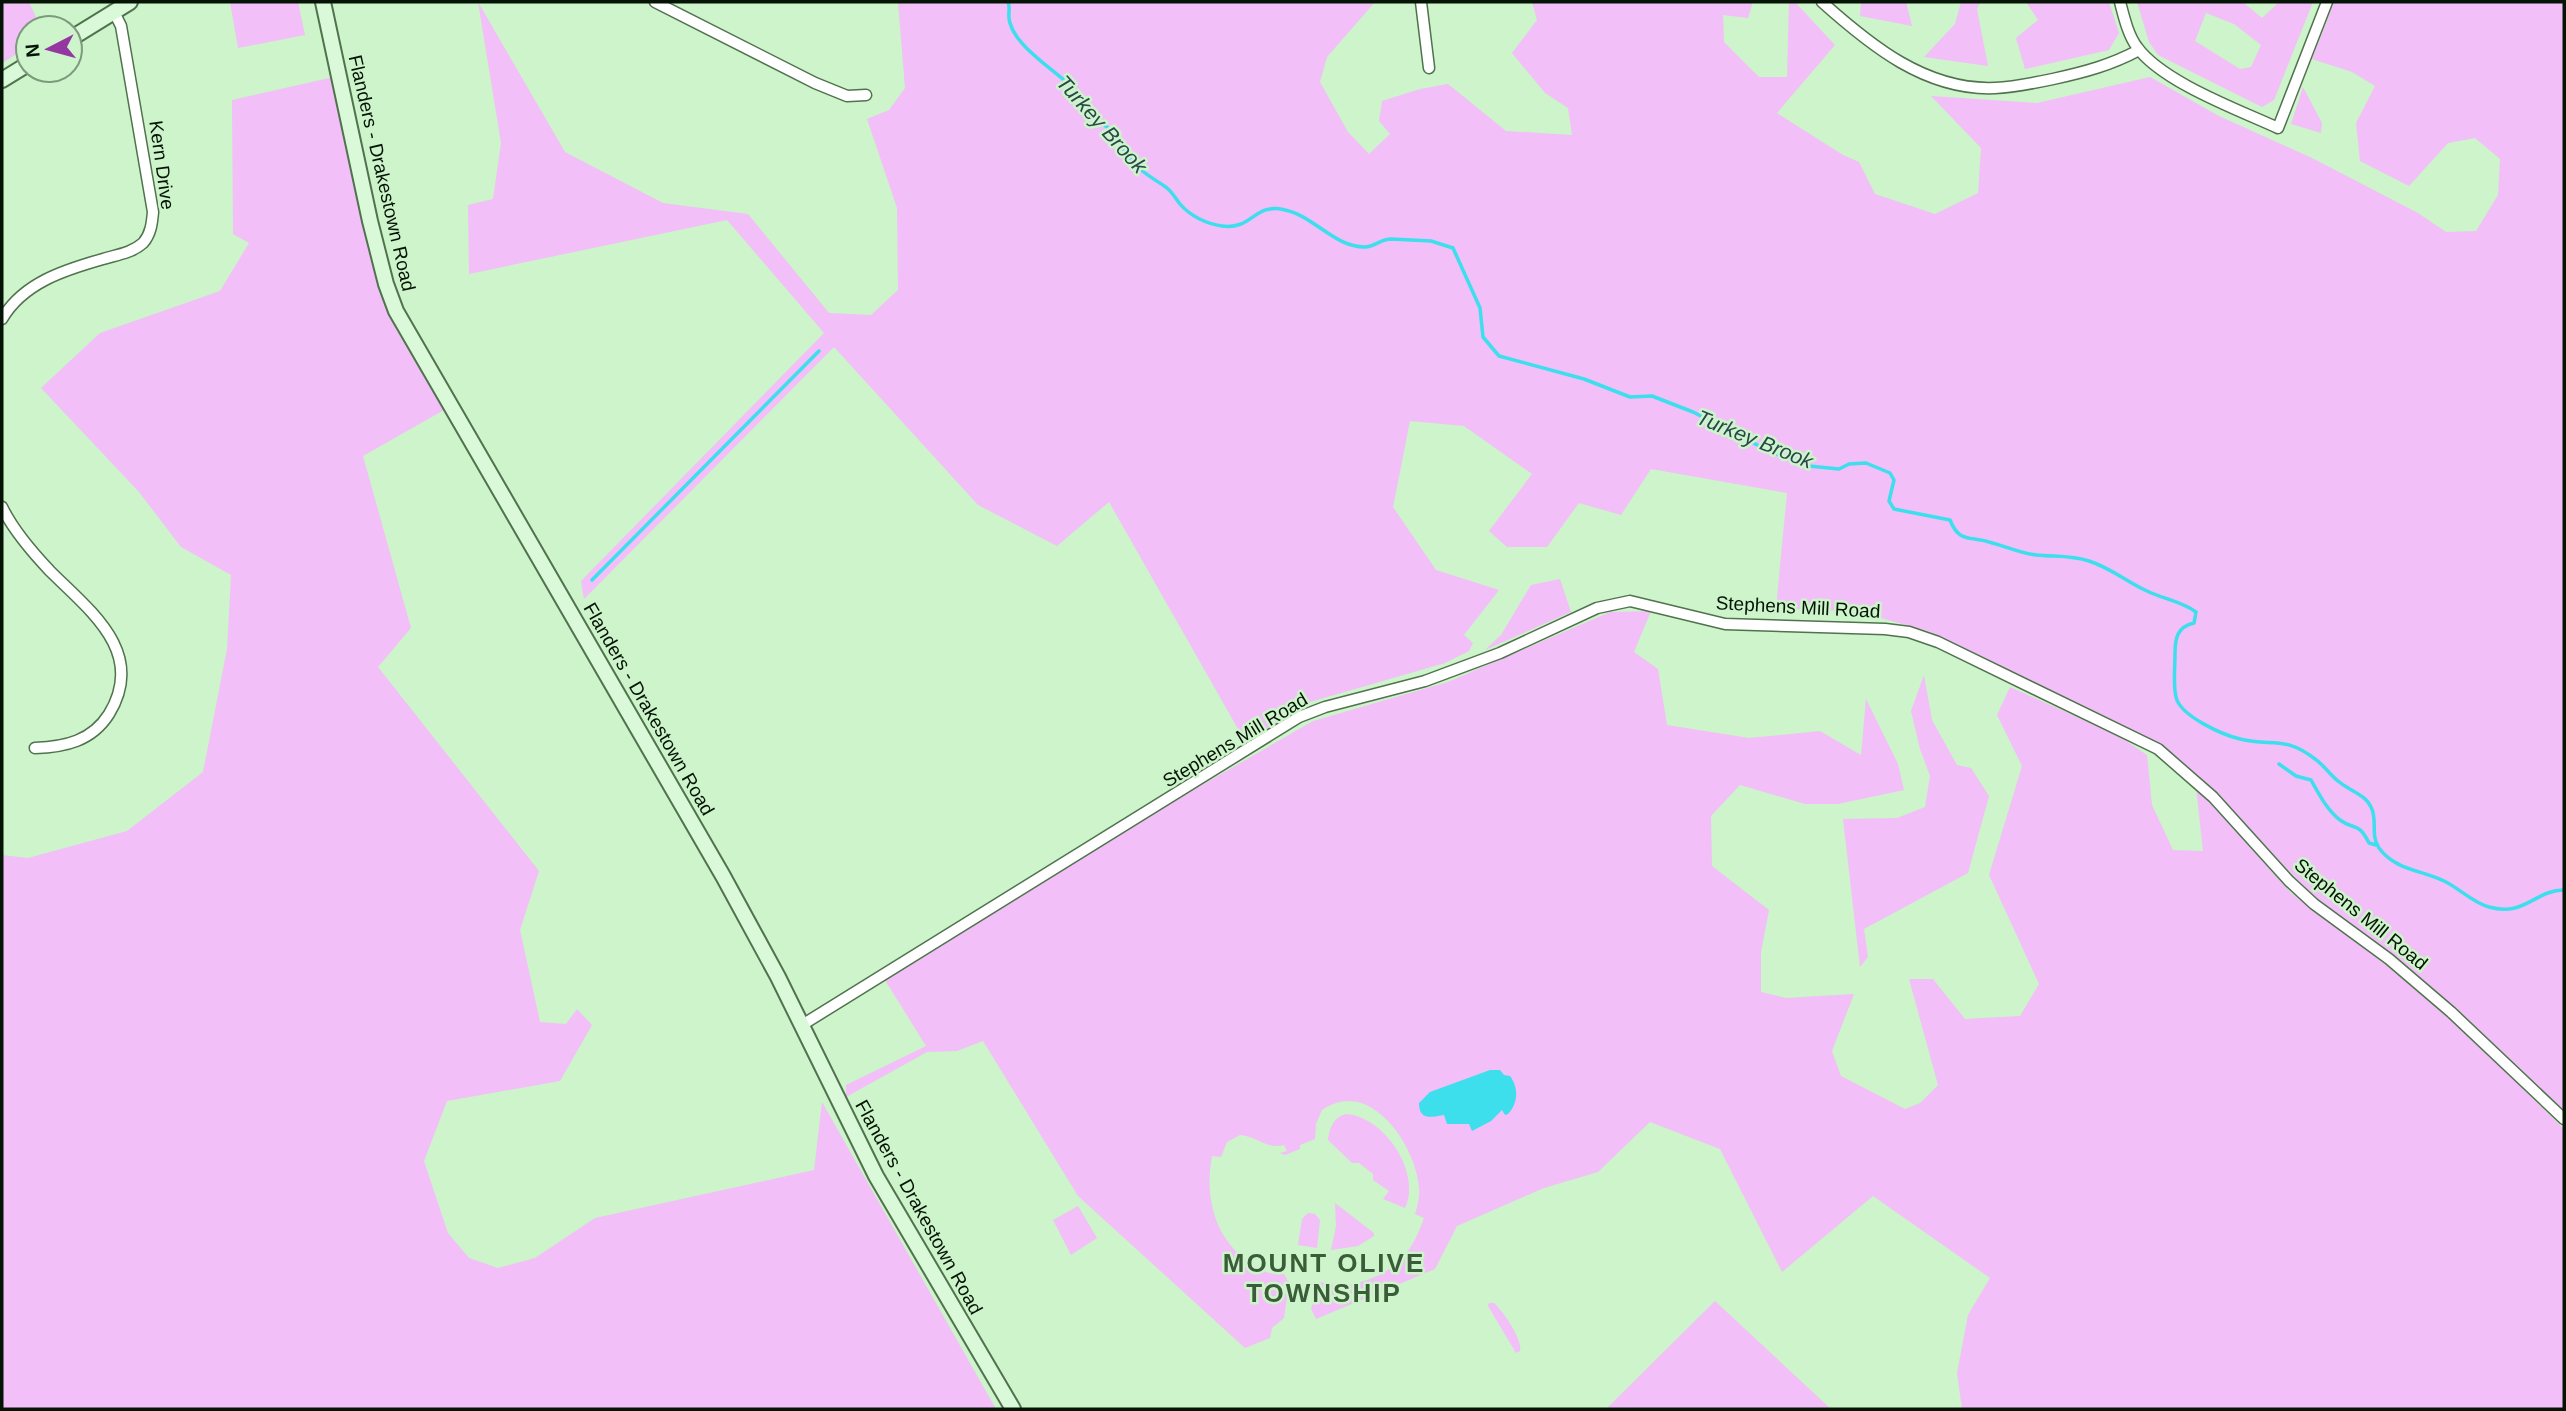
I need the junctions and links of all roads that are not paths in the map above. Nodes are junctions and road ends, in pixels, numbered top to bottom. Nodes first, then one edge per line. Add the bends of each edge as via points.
1 (131, 2) edge
2 (323, 2) edge
3 (655, 2) edge
4 (1421, 2) edge
5 (1822, 2) edge
6 (2120, 2) edge
7 (2327, 2) edge
8 (114, 12) junction
9 (84, 30) edge
10 (2139, 50) junction
11 (1429, 68) dead end
12 (866, 95) dead end
13 (2, 319) edge
14 (2, 507) edge
15 (35, 748) dead end
16 (802, 1025) junction
17 (2564, 1119) edge
18 (1013, 1409) edge

1 - 8 street
2 - 16 street, Flanders - Drakestown Road via 370,221 396,312 723,876
3 - 12 street via 815,83 847,96
4 - 11 street
5 - 10 street via 1878,49 1913,70 1957,84 1992,89 2018,86 2112,65
6 - 10 street
7 - 10 street via 2278,128 2169,75
8 - 9 street
8 - 13 street, Kern Drive via 121,26 135,100 153,212 151,229 143,242 126,253 77,267 30,288
14 - 15 street via 39,559 102,623 120,662 117,694 103,722 71,744
16 - 17 street, Stephens Mill Road via 1311,712 1425,681 1597,608 1630,601 1726,624 1909,632 2158,750 2213,797 2314,904 2451,1012
16 - 18 street, Flanders - Drakestown Road via 893,1206

